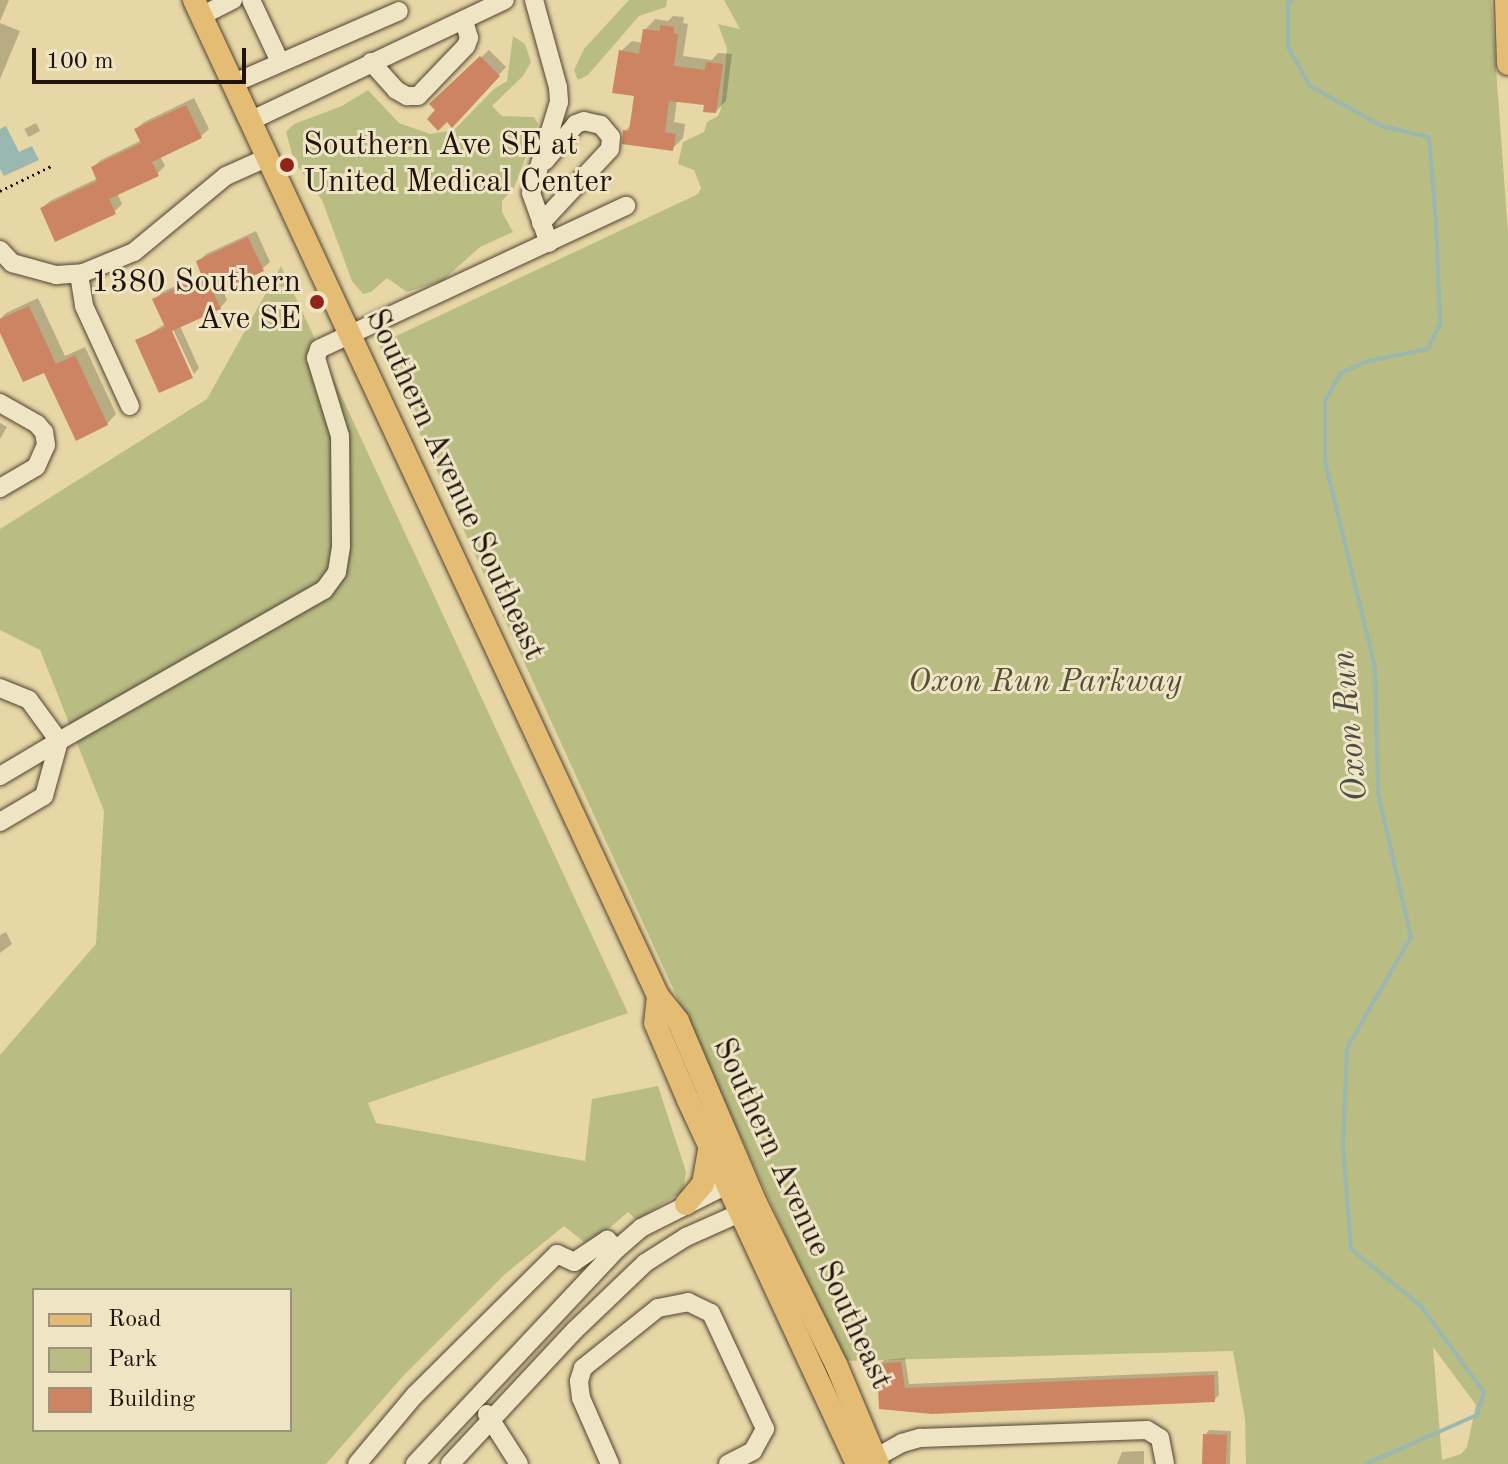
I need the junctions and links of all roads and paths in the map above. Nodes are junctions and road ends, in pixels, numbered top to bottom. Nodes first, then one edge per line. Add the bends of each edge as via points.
1 (233, 0) edge
2 (251, 0) edge
3 (505, 0) edge
4 (534, 0) edge
5 (1506, 0) edge
6 (401, 5) edge
7 (197, 8) edge
8 (464, 20) junction
9 (414, 43) junction
10 (280, 62) junction
11 (371, 62) junction
12 (1508, 64) edge
13 (232, 84) junction
14 (250, 121) junction
15 (266, 158) junction
16 (53, 165) dead end
17 (538, 170) junction
18 (0, 191) edge
19 (626, 206) dead end
20 (541, 223) junction
21 (549, 243) junction
22 (0, 250) edge
23 (79, 274) junction
24 (348, 334) junction
25 (0, 403) edge
26 (130, 406) dead end
27 (0, 488) edge
28 (0, 688) edge
29 (59, 741) junction
30 (0, 776) edge
31 (0, 822) edge
32 (658, 996) junction
33 (709, 1150) junction
34 (736, 1181) junction
35 (686, 1204) junction
36 (748, 1209) junction
37 (617, 1249) junction
38 (474, 1401) junction
39 (492, 1421) junction
40 (602, 1461) edge
41 (869, 1462) edge
42 (357, 1464) edge
43 (415, 1464) edge
44 (450, 1464) edge
45 (519, 1464) edge
46 (728, 1464) edge
47 (1165, 1464) edge

1 - 7 street
2 - 10 street
3 - 8 street
4 - 17 street via 559,102
5 - 12 main road
6 - 9 street
6 - 10 street
7 - 13 main road, Southern Avenue Southeast
8 - 9 street
8 - 11 street via 466,46 418,96 396,90
9 - 11 street
10 - 13 street
11 - 14 street
13 - 14 main road, Southern Avenue Southeast
14 - 15 main road, Southern Avenue Southeast
15 - 23 street via 226,176 134,252
15 - 24 main road, Southern Avenue Southeast
16 - 18 path
17 - 20 street via 531,193
17 - 20 street via 576,124 590,120 611,137 610,149
19 - 21 street
20 - 21 street
21 - 24 street
22 - 23 street via 12,263 56,275
23 - 26 street via 84,306
24 - 29 street via 319,349 316,358 340,436 337,572 324,590
24 - 32 main road, Southern Avenue Southeast
25 - 27 street via 37,424 46,445 36,467
28 - 29 street via 29,700
29 - 30 street
29 - 31 street via 44,796
32 - 33 main road, Southern Avenue Southeast via 655,1023
32 - 34 main road, Southern Avenue Southeast via 678,1021
33 - 34 main road, Southern Avenue Southeast
33 - 35 main road via 703,1184
34 - 35 street
34 - 36 main road, Southern Avenue Southeast
35 - 37 street via 641,1228
36 - 39 street via 664,1248 645,1263
36 - 41 main road, Southern Avenue Southeast via 836,1364
37 - 38 street
37 - 42 street via 607,1240 574,1262 557,1254 415,1395
38 - 39 street
38 - 43 street
39 - 44 street
39 - 45 street
40 - 46 street via 581,1398 583,1368 658,1308 688,1302 711,1313 765,1429 753,1451
41 - 47 street via 920,1438 1147,1430 1160,1438

